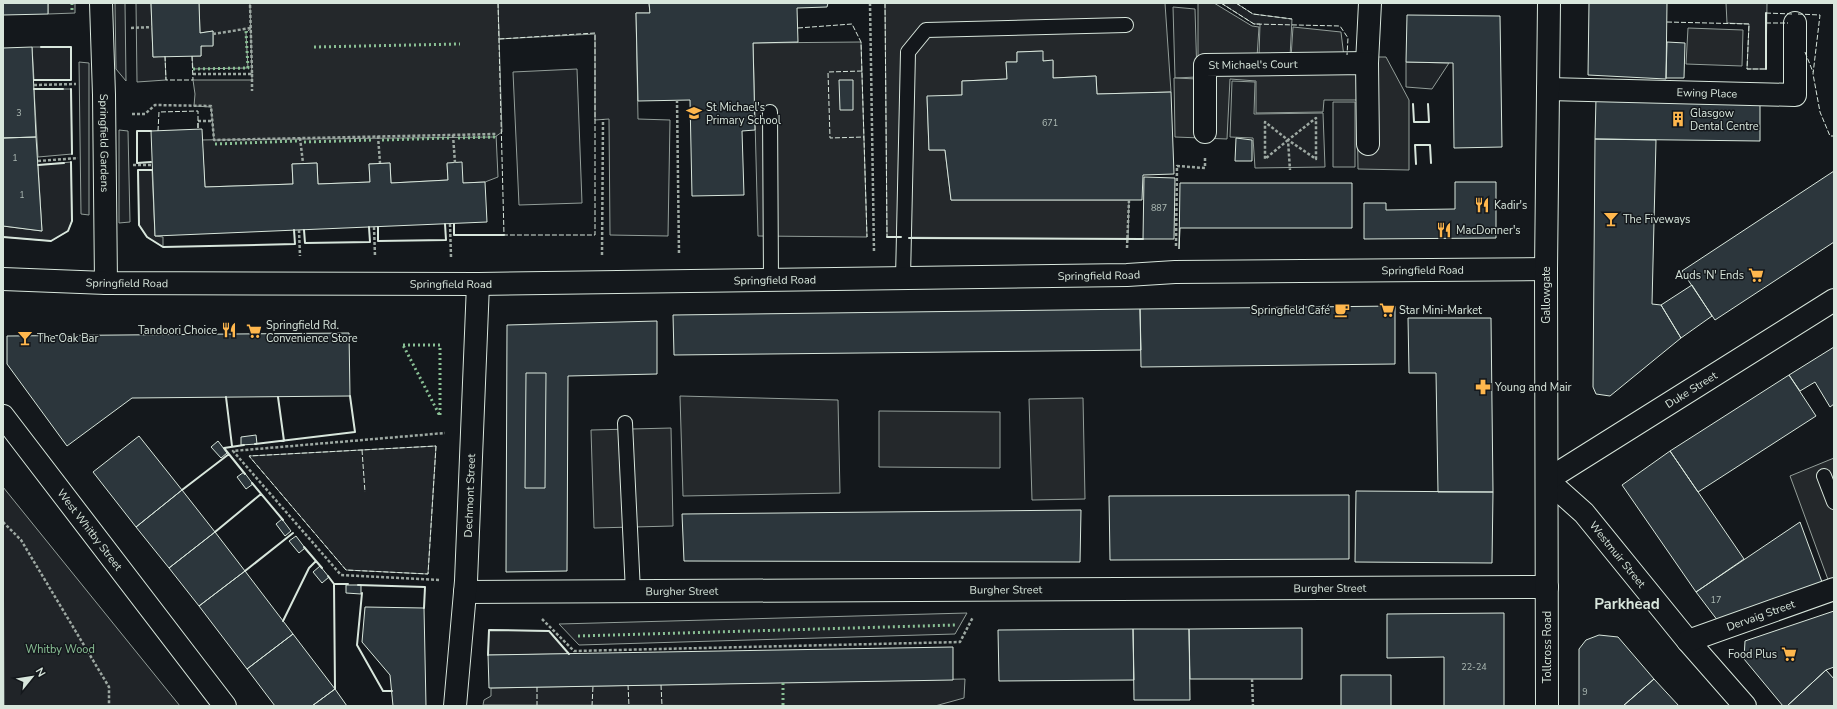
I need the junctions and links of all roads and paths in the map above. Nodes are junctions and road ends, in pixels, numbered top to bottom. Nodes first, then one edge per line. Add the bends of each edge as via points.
1 (101, 3) edge
2 (250, 3) edge
3 (870, 3) edge
4 (1370, 3) edge
5 (1549, 3) edge
6 (1795, 23) dead end
7 (1126, 25) dead end
8 (152, 27) dead end
9 (131, 28) dead end
10 (251, 28) junction
11 (213, 34) dead end
12 (1368, 63) junction
13 (193, 74) dead end
14 (252, 74) junction
15 (76, 84) dead end
16 (34, 85) dead end
17 (1548, 89) junction
18 (252, 91) dead end
19 (677, 100) dead end
20 (770, 112) dead end
21 (132, 114) dead end
22 (603, 119) dead end
23 (198, 121) dead end
24 (212, 121) junction
25 (1205, 132) joint
26 (454, 134) junction
27 (496, 134) dead end
28 (378, 136) junction
29 (300, 138) junction
30 (1288, 140) junction
31 (1368, 144) dead end
32 (78, 158) dead end
33 (38, 160) dead end
34 (304, 163) dead end
35 (380, 163) dead end
36 (455, 163) dead end
37 (133, 165) dead end
38 (152, 165) dead end
39 (1290, 170) dead end
40 (1129, 200) dead end
41 (1176, 219) dead end
42 (450, 224) dead end
43 (1546, 269) junction
44 (1127, 275) junction
45 (874, 278) junction
46 (903, 278) junction
47 (3, 279) edge
48 (771, 280) junction
49 (679, 281) junction
50 (602, 282) junction
51 (106, 283) junction
52 (451, 284) junction
53 (478, 284) junction
54 (1834, 300) edge
55 (3, 416) edge
56 (625, 423) dead end
57 (472, 431) junction
58 (1824, 476) dead end
59 (1548, 480) junction
60 (1834, 502) edge
61 (3, 522) edge
62 (465, 587) junction
63 (1547, 587) junction
64 (1834, 589) edge
65 (987, 590) junction
66 (515, 592) junction
67 (633, 592) junction
68 (1688, 641) junction
69 (1252, 679) dead end
70 (109, 706) edge
71 (225, 706) edge
72 (455, 706) edge
73 (1253, 706) edge
74 (1546, 706) edge
75 (1745, 706) edge

1 - 51 street, Springfield Gardens
2 - 10 path
3 - 45 path
4 - 12 street
5 - 17 street, Gallowgate
6 - 17 street, Ewing Place via 1795,95
7 - 46 lane via 926,30 908,52
8 - 9 path
10 - 11 path
10 - 14 path
12 - 25 street, St Michael's Court via 1205,65
12 - 31 street
13 - 14 path
14 - 18 path
15 - 16 path
17 - 43 street, Gallowgate
19 - 49 path
20 - 48 lane
21 - 24 path via 145,114 155,106 211,106
22 - 50 path
23 - 24 path
24 - 29 path via 214,140
25 - 41 path via 1205,168 1177,166
26 - 27 path
26 - 28 path
26 - 36 path
28 - 29 path
28 - 35 path
29 - 34 path
30 - 30 path via 1265,122 1265,159 1282,145
30 - 30 path via 1316,159 1316,118 1299,131
30 - 39 path
32 - 33 path
37 - 38 path
40 - 44 path
42 - 52 path
43 - 44 street, Springfield Road via 1175,272
43 - 59 street, Gallowgate
44 - 46 street, Springfield Road
45 - 46 street, Springfield Road
45 - 48 street, Springfield Road
47 - 51 street, Springfield Road
48 - 49 street, Springfield Road
49 - 50 street, Springfield Road
50 - 53 street, Springfield Road
51 - 52 street, Springfield Road
52 - 53 street, Springfield Road
53 - 57 street, Dechmont Street
54 - 59 street, Duke Street
55 - 71 street, West Whitby Street
56 - 67 lane
57 - 62 street, Dechmont Street
57 - 62 path via 233,451 341,575
58 - 60 lane
59 - 63 street, Gallowgate
59 - 68 street, Westmuir Street via 1584,513
61 - 70 path via 21,540 109,687
62 - 66 street, Burgher Street
62 - 72 street, Dechmont Street
63 - 65 street, Burgher Street
63 - 74 street, Tollcross Road
64 - 68 street, Dervaig Street
65 - 66 path via 960,642 574,651
65 - 67 street, Burgher Street
66 - 67 street, Burgher Street
68 - 75 street, Westmuir Street
69 - 73 path

